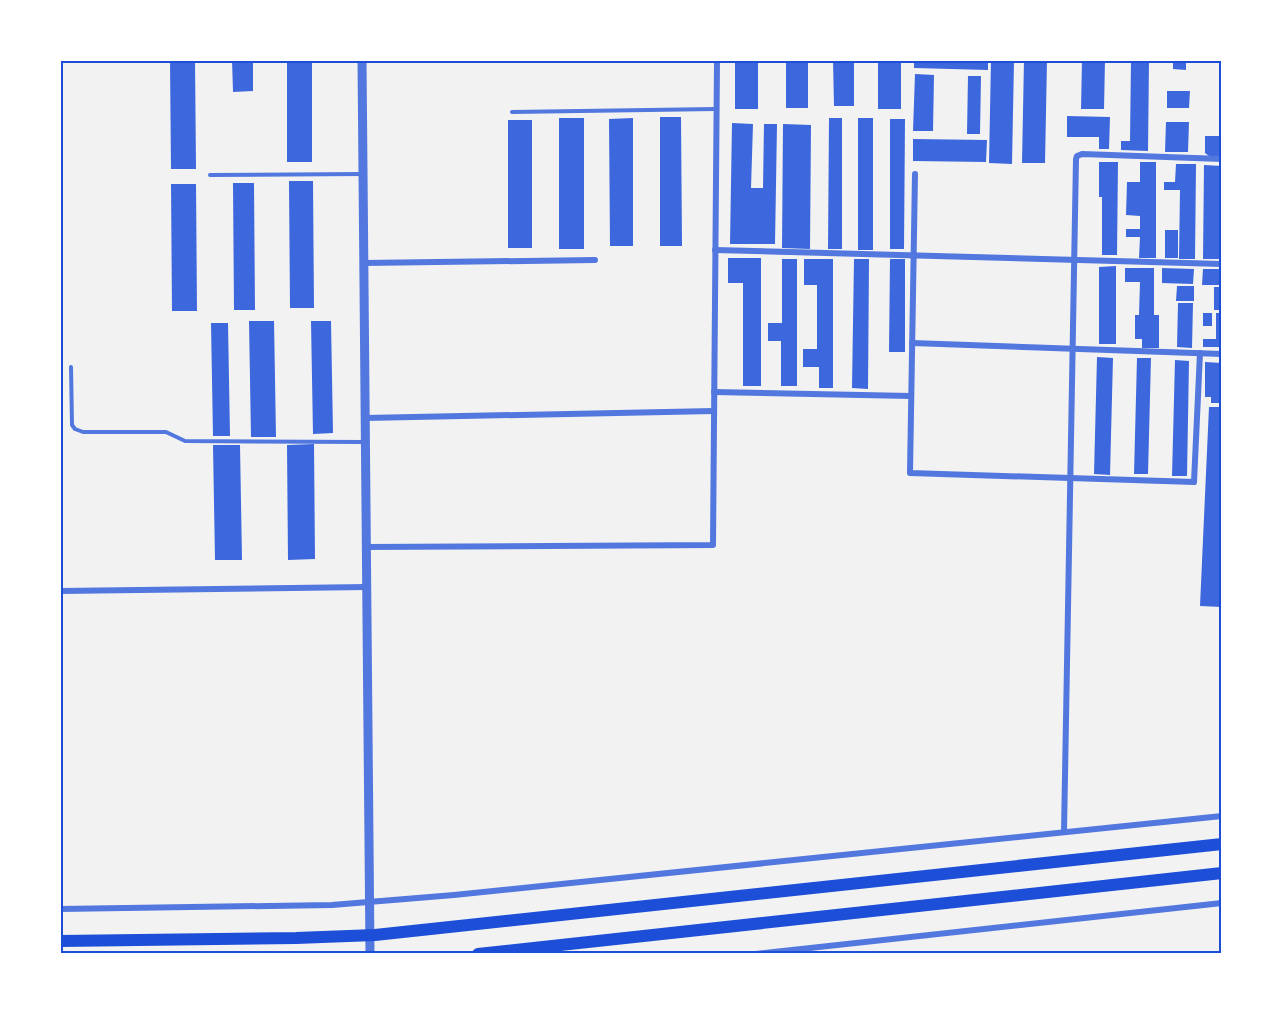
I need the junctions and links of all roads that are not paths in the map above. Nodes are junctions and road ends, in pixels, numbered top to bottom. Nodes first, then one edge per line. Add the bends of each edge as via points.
1 (362, 60) edge
2 (717, 60) edge
3 (717, 109) junction
4 (512, 112) dead end
5 (1222, 159) edge
6 (363, 174) junction
7 (915, 174) dead end
8 (210, 175) dead end
9 (715, 250) junction
10 (914, 256) junction
11 (595, 260) dead end
12 (1075, 260) junction
13 (364, 263) junction
14 (1222, 264) edge
15 (912, 343) junction
16 (1073, 349) junction
17 (1200, 353) junction
18 (1222, 354) edge
19 (71, 367) dead end
20 (714, 392) junction
21 (911, 396) junction
22 (714, 411) junction
23 (365, 418) junction
24 (365, 442) junction
25 (1070, 478) junction
26 (366, 547) junction
27 (367, 587) junction
28 (60, 591) edge
29 (1222, 816) edge
30 (1064, 832) junction
31 (1222, 844) edge
32 (1222, 873) edge
33 (370, 902) junction
34 (1222, 903) edge
35 (60, 909) edge
36 (370, 935) junction
37 (60, 941) edge
38 (370, 954) edge
39 (478, 954) edge
40 (756, 954) edge

1 - 6 street
2 - 3 street
3 - 4 lane
3 - 9 street
5 - 12 street via 1077,156
6 - 8 lane
6 - 13 street
7 - 10 street
9 - 10 street
9 - 20 street
10 - 12 street
10 - 15 street
11 - 13 street
12 - 14 street
12 - 16 street
13 - 23 street
15 - 16 street
15 - 21 street
16 - 17 street
16 - 25 street
17 - 18 street
17 - 25 street via 1194,482
19 - 24 lane via 72,424 83,432 166,432 185,441
20 - 21 street
20 - 22 street
21 - 25 street via 910,473
22 - 23 street
22 - 26 street via 713,545
23 - 24 street
24 - 26 street
25 - 30 street
26 - 27 street
27 - 28 street
27 - 33 street
29 - 30 street
30 - 33 street
31 - 36 highway
32 - 39 highway
33 - 35 street
33 - 36 street
34 - 40 street
36 - 37 highway
36 - 38 street

